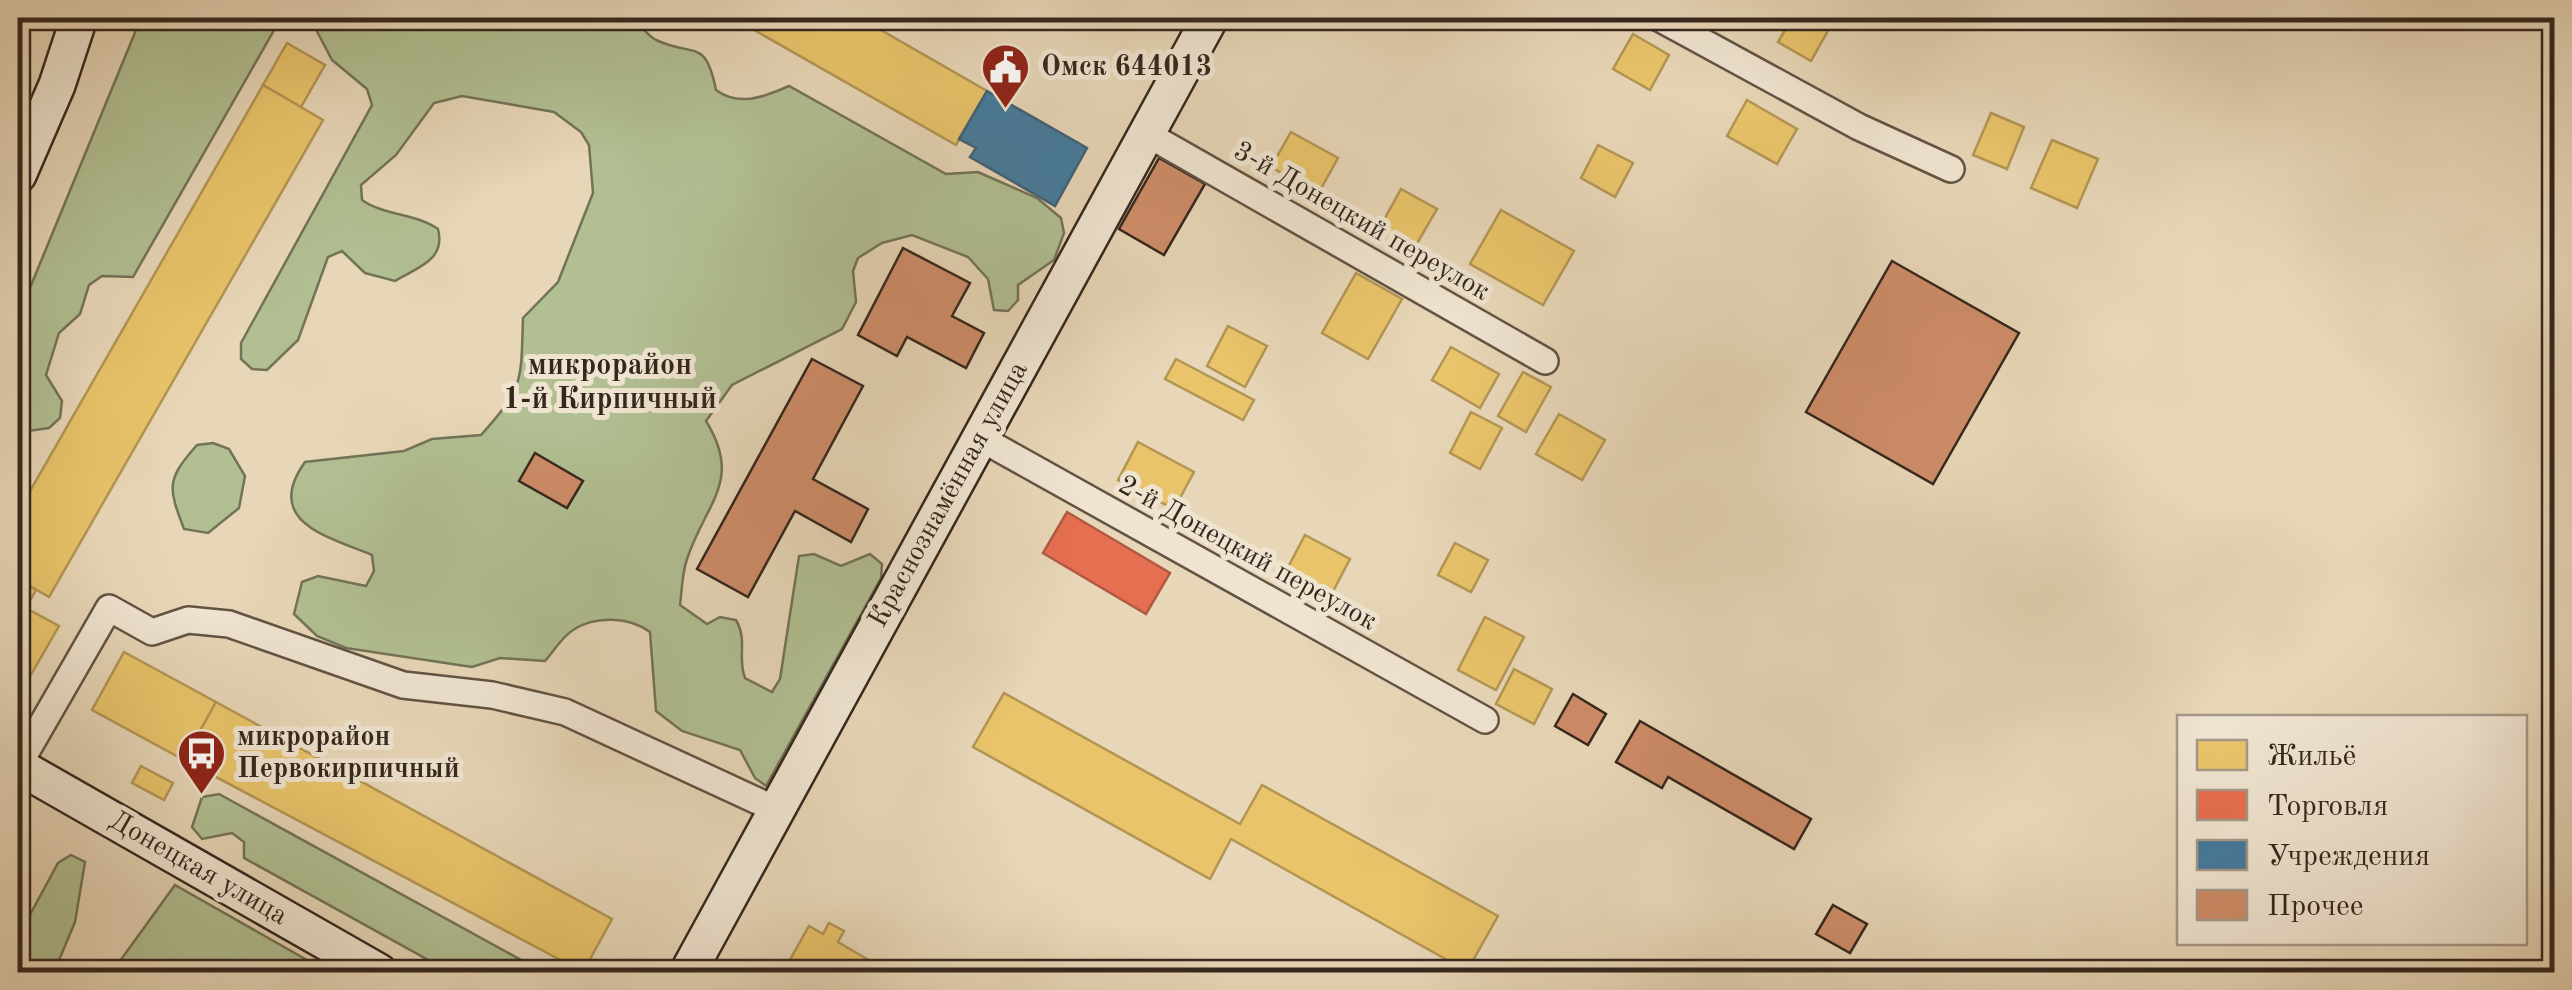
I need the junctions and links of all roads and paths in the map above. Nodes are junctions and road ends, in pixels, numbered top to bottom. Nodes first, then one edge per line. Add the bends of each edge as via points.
1 (79, 18) edge
2 (1210, 18) edge
3 (1659, 18) edge
4 (1147, 134) junction
5 (1951, 170) dead end
6 (18, 175) edge
7 (1545, 361) dead end
8 (980, 438) junction
9 (1485, 720) dead end
10 (18, 766) edge
11 (777, 810) junction
12 (379, 972) edge
13 (688, 972) edge

1 - 6 street
2 - 4 street, Краснознамённая улица
3 - 5 street
4 - 7 street, 3-й Донецкий переулок
4 - 8 street, Краснознамённая улица
8 - 9 street, 2-й Донецкий переулок
8 - 11 street, Краснознамённая улица
10 - 11 street via 109,608 152,632 188,620 229,624 403,685 492,694 565,712
10 - 12 street, Донецкая улица
11 - 13 street, Краснознамённая улица

